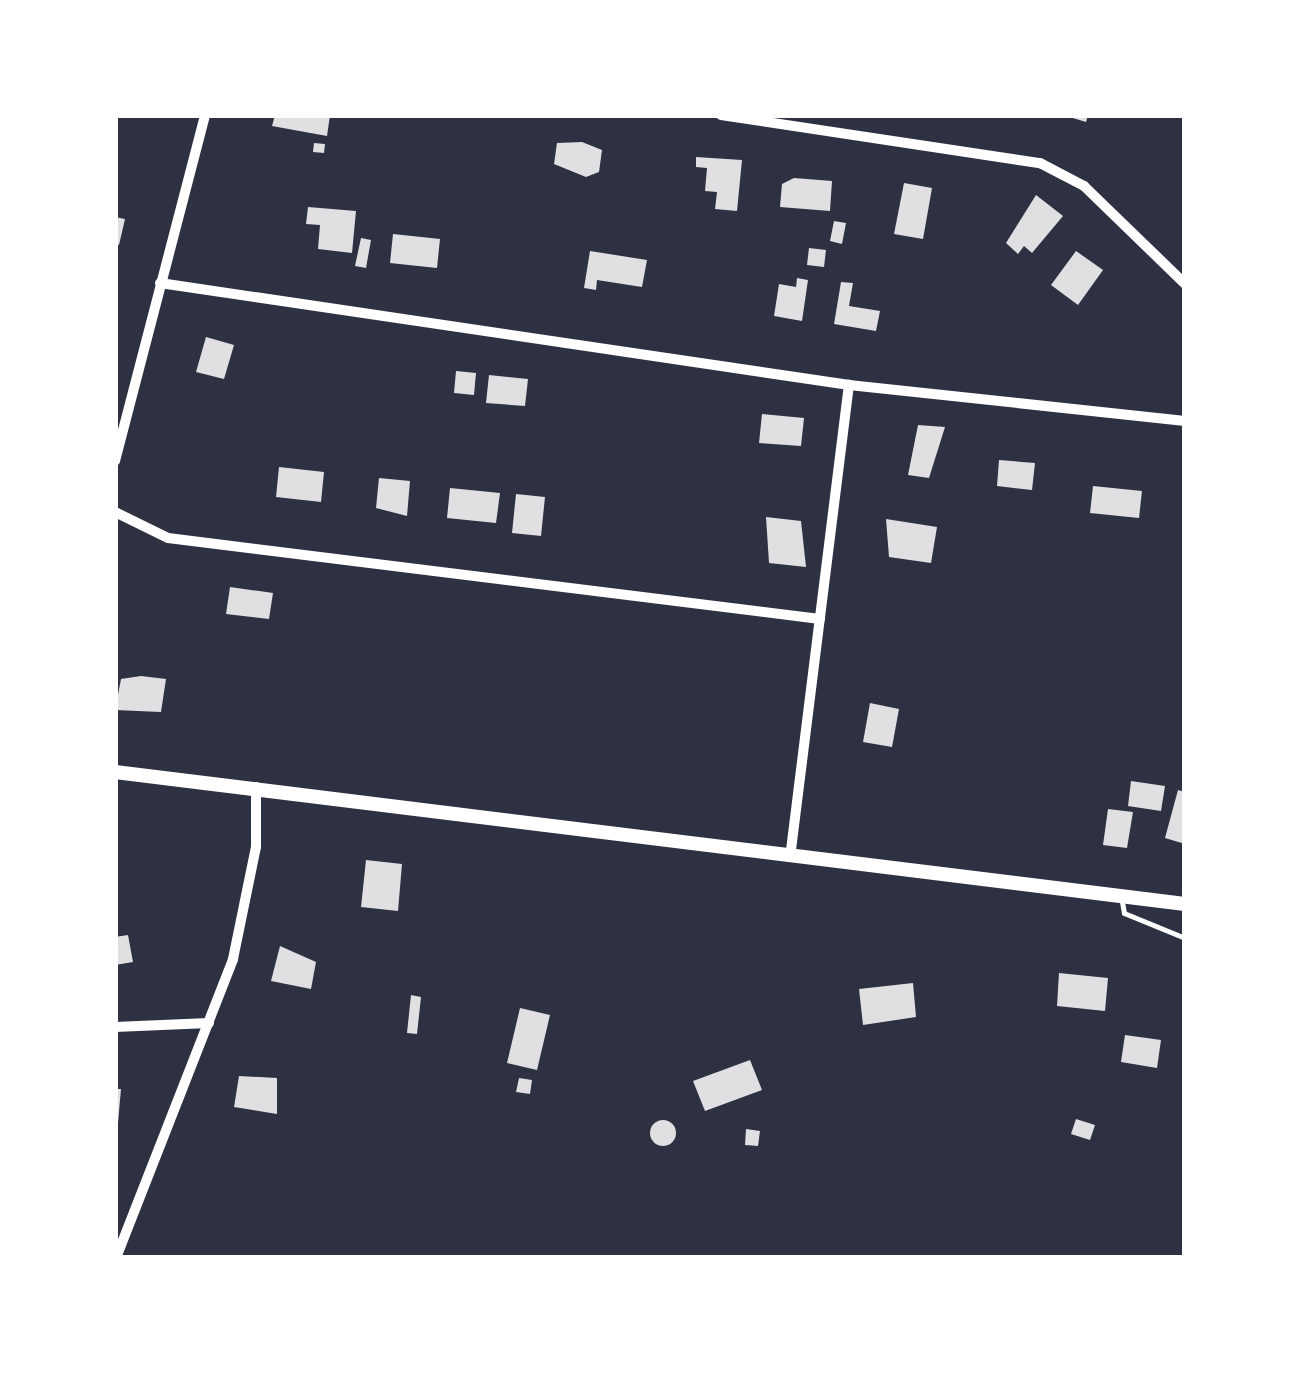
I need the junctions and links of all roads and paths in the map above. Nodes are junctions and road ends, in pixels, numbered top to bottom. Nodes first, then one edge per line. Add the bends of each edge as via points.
1 (205, 115) edge
2 (720, 115) edge
3 (160, 283) junction
4 (1185, 284) edge
5 (849, 384) junction
6 (115, 401) edge
7 (130, 402) junction
8 (1185, 421) edge
9 (115, 461) edge
10 (115, 512) edge
11 (820, 619) junction
12 (115, 772) edge
13 (256, 786) junction
14 (792, 850) junction
15 (1121, 893) junction
16 (1185, 904) edge
17 (1185, 938) edge
18 (208, 1022) junction
19 (115, 1028) edge
20 (116, 1258) edge

1 - 3 street
2 - 4 street via 1040,163 1084,186
3 - 5 street
3 - 7 street
5 - 8 street
5 - 11 street
6 - 7 street
7 - 9 street
10 - 11 street via 168,538
11 - 14 street
12 - 13 main road
13 - 14 main road
13 - 18 street via 256,846
14 - 15 main road
15 - 16 main road
15 - 17 lane via 1124,912
18 - 19 street
18 - 20 street

